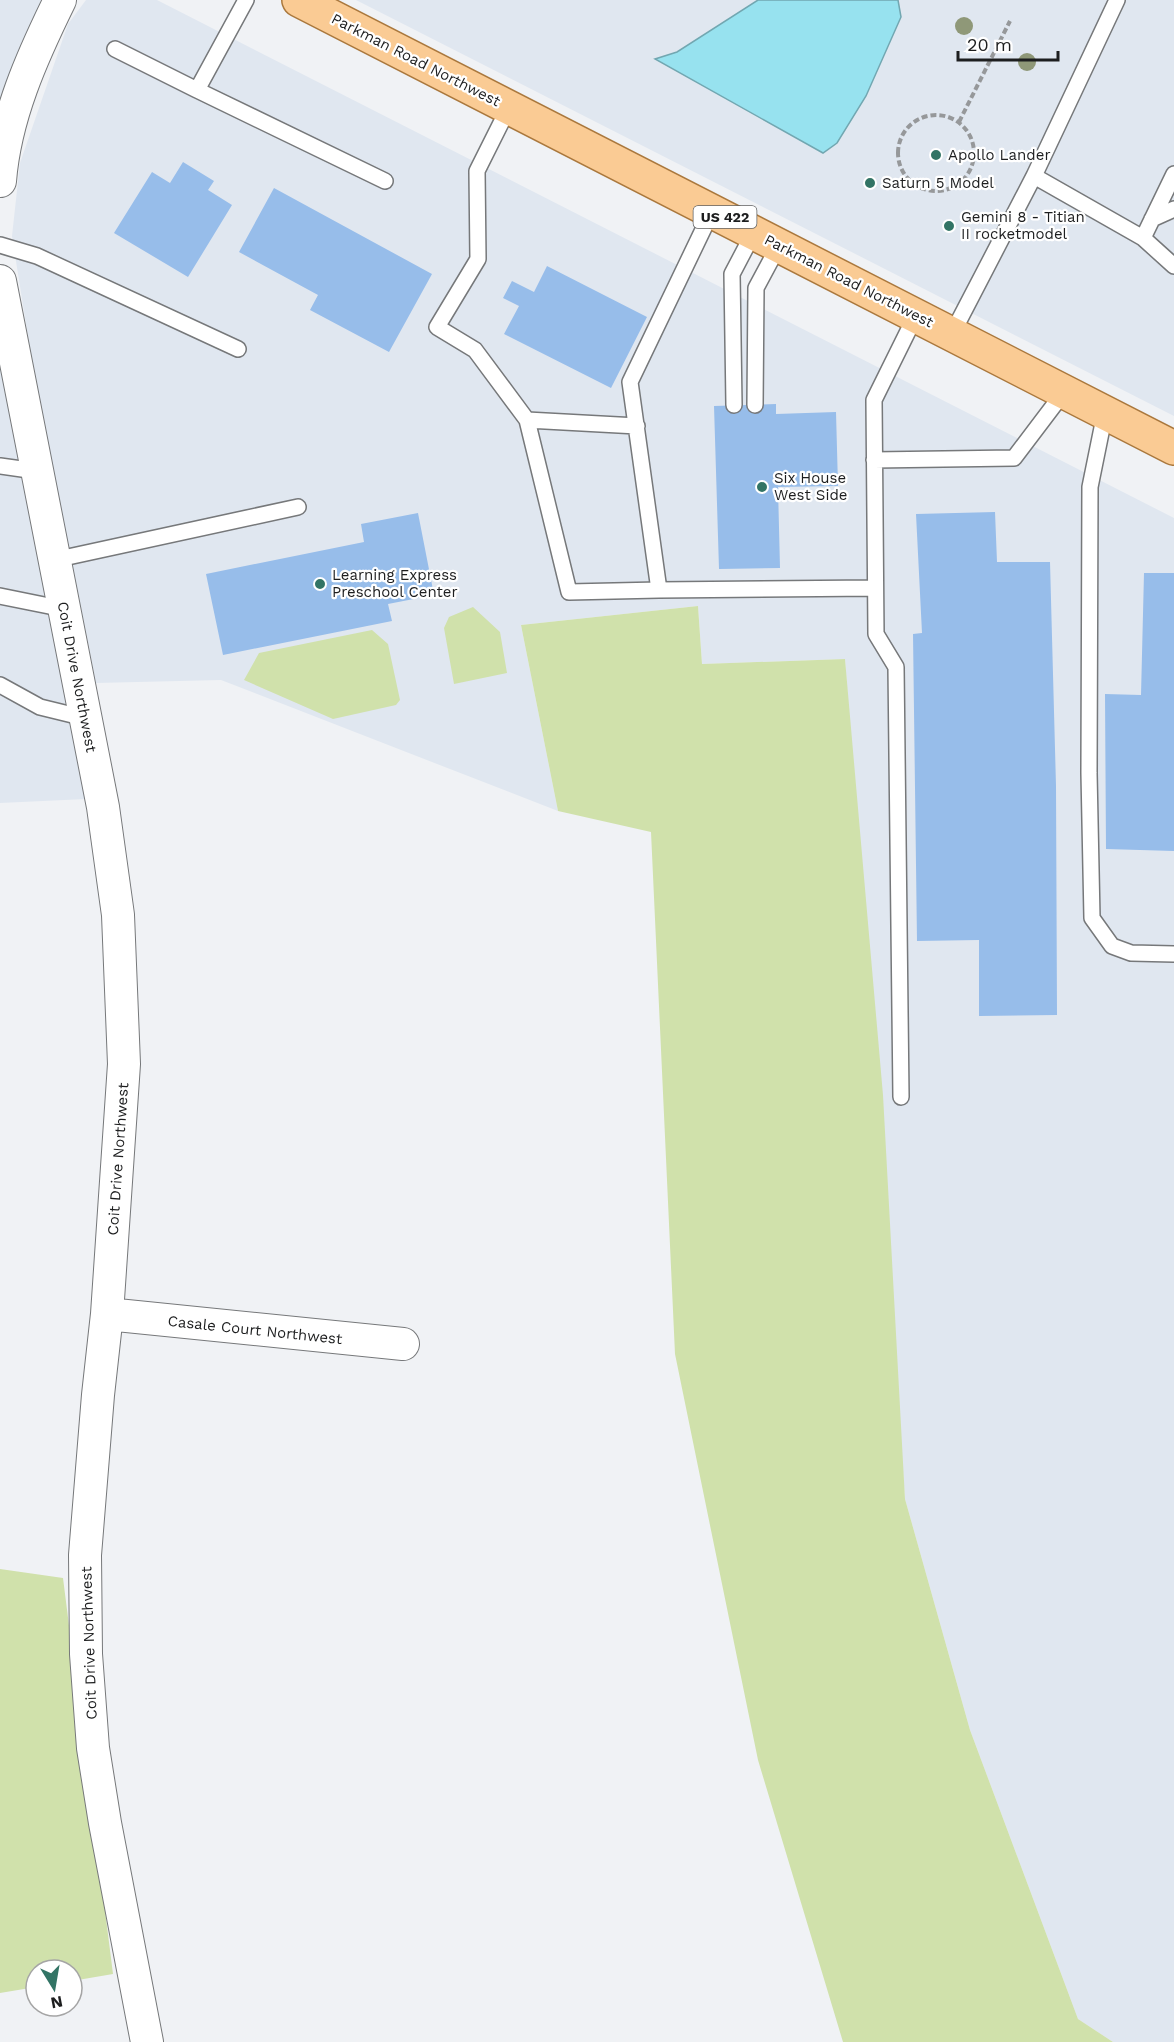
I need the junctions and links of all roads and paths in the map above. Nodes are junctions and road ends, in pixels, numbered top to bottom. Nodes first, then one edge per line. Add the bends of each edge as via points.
1 (60, 0) edge
2 (246, 0) edge
3 (298, 0) edge
4 (1117, 0) edge
5 (1010, 21) dead end
6 (115, 49) dead end
7 (197, 90) junction
8 (509, 107) junction
9 (959, 122) junction
10 (1174, 174) edge
11 (1034, 176) junction
12 (0, 181) edge
13 (385, 181) dead end
14 (1174, 209) edge
15 (712, 211) junction
16 (1152, 219) junction
17 (1143, 238) junction
18 (766, 239) junction
19 (0, 245) edge
20 (1174, 266) edge
21 (0, 281) edge
22 (916, 315) junction
23 (952, 334) junction
24 (238, 349) dead end
25 (1064, 392) junction
26 (734, 405) dead end
27 (755, 405) dead end
28 (1106, 413) junction
29 (527, 420) junction
30 (636, 426) junction
31 (1174, 448) edge
32 (874, 460) junction
33 (0, 466) edge
34 (36, 471) junction
35 (298, 507) dead end
36 (54, 560) junction
37 (875, 588) junction
38 (659, 590) junction
39 (0, 596) edge
40 (64, 609) junction
41 (0, 685) edge
42 (85, 718) junction
43 (1174, 954) edge
44 (901, 1097) dead end
45 (108, 1314) junction
46 (403, 1344) dead end
47 (147, 2042) edge

1 - 12 street via 17,98
2 - 7 lane
3 - 8 main road, Parkman Road Northwest / US 422
4 - 11 lane
5 - 9 path
6 - 7 lane
7 - 13 lane
8 - 15 main road, Parkman Road Northwest / US 422
8 - 29 lane via 477,171 478,259 437,327 476,350
9 - 9 path via 932,114 906,128 898,143 897,156 911,183 928,191 940,191 965,178 974,149 968,131
10 - 16 lane
11 - 17 lane
11 - 23 lane
14 - 16 lane
15 - 18 main road, Parkman Road Northwest / US 422
15 - 30 lane via 630,382
16 - 17 lane
17 - 20 lane
18 - 22 main road, Parkman Road Northwest / US 422
18 - 26 lane via 732,274
18 - 27 lane via 756,288
19 - 24 lane via 37,256
21 - 34 street, Coit Drive Northwest
22 - 23 main road, Parkman Road Northwest / US 422
22 - 32 lane via 874,400
23 - 25 main road, Parkman Road Northwest / US 422
25 - 28 main road, Parkman Road Northwest / US 422
25 - 32 lane via 1014,458
28 - 31 main road, Parkman Road Northwest / US 422
28 - 43 lane via 1090,487 1092,918 1112,946 1131,953
29 - 30 lane
29 - 38 lane via 569,591
30 - 38 lane
32 - 37 lane
33 - 34 lane
34 - 36 street, Coit Drive Northwest
35 - 36 lane
36 - 40 street, Coit Drive Northwest
37 - 38 lane
37 - 44 lane via 876,634 896,668
39 - 40 lane
40 - 42 street, Coit Drive Northwest
41 - 42 lane via 40,707
42 - 45 street, Coit Drive Northwest via 103,807 123,987 124,1064
45 - 46 street, Casale Court Northwest
45 - 47 street, Coit Drive Northwest via 85,1555 86,1654 93,1748

